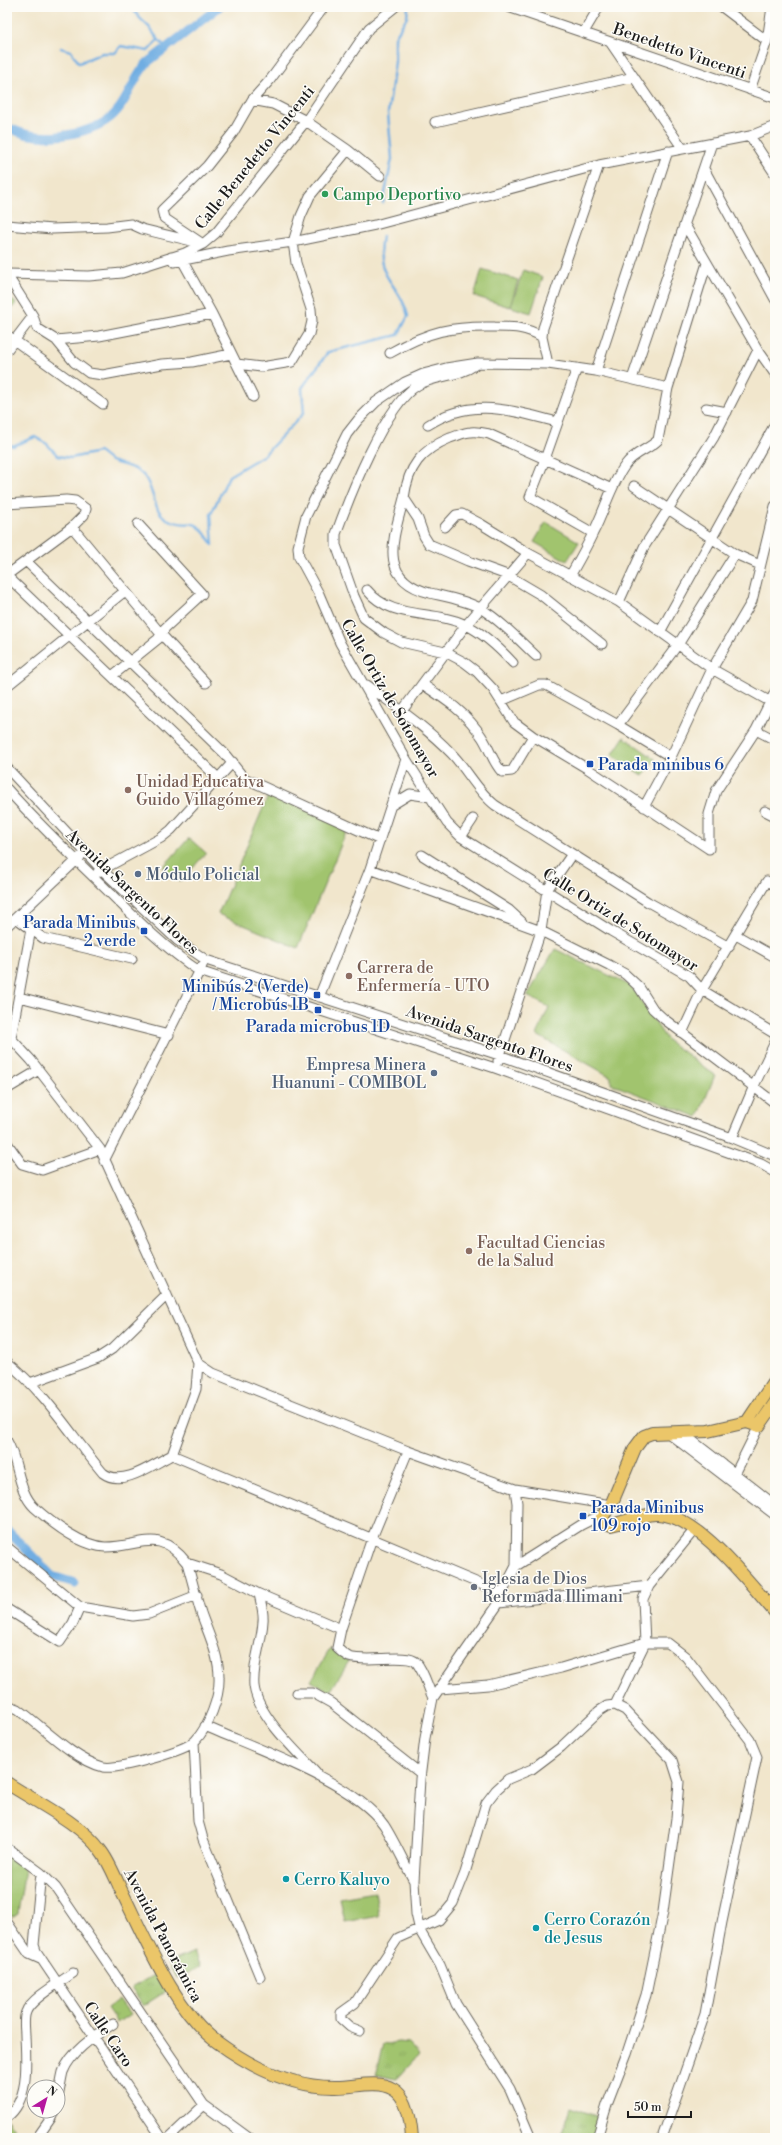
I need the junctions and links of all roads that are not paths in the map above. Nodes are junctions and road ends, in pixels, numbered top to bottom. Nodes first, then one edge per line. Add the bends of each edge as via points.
1 (324, 7) edge
2 (395, 7) edge
3 (508, 7) edge
4 (599, 7) edge
5 (722, 7) edge
6 (773, 10) edge
7 (584, 32) junction
8 (767, 41) junction
9 (610, 42) junction
10 (634, 77) junction
11 (750, 90) junction
12 (775, 98) edge
13 (252, 100) junction
14 (306, 121) junction
15 (435, 122) dead end
16 (775, 126) edge
17 (750, 136) junction
18 (712, 143) junction
19 (683, 149) junction
20 (348, 150) junction
21 (668, 151) junction
22 (599, 165) junction
23 (704, 169) junction
24 (775, 174) edge
25 (380, 176) dead end
26 (7, 225) edge
27 (685, 225) junction
28 (293, 242) junction
29 (203, 244) junction
30 (171, 257) junction
31 (182, 260) junction
32 (707, 263) junction
33 (7, 274) edge
34 (775, 299) edge
35 (212, 314) junction
36 (33, 316) junction
37 (542, 337) junction
38 (11, 338) edge
39 (56, 340) junction
40 (7, 350) edge
41 (758, 350) junction
42 (390, 353) dead end
43 (232, 354) junction
44 (478, 363) junction
45 (237, 364) junction
46 (548, 364) junction
47 (577, 368) junction
48 (596, 371) junction
49 (775, 374) edge
50 (632, 379) junction
51 (668, 388) junction
52 (253, 397) dead end
53 (103, 404) dead end
54 (706, 408) dead end
55 (727, 412) junction
56 (558, 422) junction
57 (428, 424) dead end
58 (775, 424) edge
59 (545, 459) junction
60 (634, 486) dead end
61 (612, 489) junction
62 (404, 498) junction
63 (7, 504) edge
64 (775, 506) edge
65 (668, 510) junction
66 (138, 524) dead end
67 (72, 527) junction
68 (445, 527) dead end
69 (594, 533) junction
70 (712, 538) junction
71 (528, 553) junction
72 (735, 554) junction
73 (27, 562) junction
74 (760, 565) junction
75 (507, 575) junction
76 (7, 576) edge
77 (570, 576) junction
78 (367, 590) dead end
79 (125, 591) junction
80 (619, 602) junction
81 (479, 608) junction
82 (88, 621) junction
83 (466, 625) junction
84 (660, 632) junction
85 (161, 634) junction
86 (69, 636) junction
87 (679, 643) junction
88 (602, 644) dead end
89 (445, 652) junction
90 (536, 656) dead end
91 (130, 662) junction
92 (513, 663) dead end
93 (712, 669) junction
94 (112, 676) junction
95 (206, 683) dead end
96 (364, 683) junction
97 (422, 684) junction
98 (7, 686) edge
99 (775, 692) edge
100 (501, 701) junction
101 (769, 701) junction
102 (402, 712) junction
103 (618, 725) junction
104 (756, 730) junction
105 (533, 736) junction
106 (775, 740) edge
107 (671, 757) junction
108 (406, 759) junction
109 (233, 762) junction
110 (7, 768) edge
111 (218, 778) junction
112 (8, 790) edge
113 (31, 794) junction
114 (430, 797) junction
115 (20, 802) junction
116 (392, 805) junction
117 (644, 807) junction
118 (765, 811) dead end
119 (775, 816) edge
120 (473, 820) dead end
121 (461, 837) junction
122 (380, 840) junction
123 (86, 852) junction
124 (572, 854) junction
125 (422, 855) dead end
126 (76, 860) junction
127 (101, 869) junction
128 (370, 870) junction
129 (93, 877) junction
130 (771, 883) edge
131 (546, 890) junction
132 (16, 918) junction
133 (526, 925) junction
134 (7, 926) edge
135 (31, 929) junction
136 (541, 930) junction
137 (736, 935) junction
138 (729, 947) junction
139 (775, 957) edge
140 (132, 959) dead end
141 (206, 960) junction
142 (199, 971) junction
143 (702, 990) junction
144 (19, 997) junction
145 (319, 997) junction
146 (347, 1006) junction
147 (343, 1017) junction
148 (682, 1033) junction
149 (775, 1034) edge
150 (169, 1035) junction
151 (9, 1036) edge
152 (775, 1042) edge
153 (499, 1056) junction
154 (495, 1068) junction
155 (39, 1070) junction
156 (754, 1086) junction
157 (7, 1089) edge
158 (775, 1103) edge
159 (732, 1138) junction
160 (7, 1143) edge
161 (100, 1149) junction
162 (775, 1156) edge
163 (104, 1161) junction
164 (775, 1172) edge
165 (167, 1294) junction
166 (7, 1362) edge
167 (198, 1363) junction
168 (30, 1383) junction
169 (773, 1386) edge
170 (775, 1403) edge
171 (753, 1424) junction
172 (674, 1432) junction
173 (7, 1441) edge
174 (408, 1451) junction
175 (172, 1455) junction
176 (733, 1478) junction
177 (515, 1489) junction
178 (775, 1505) edge
179 (608, 1509) junction
180 (775, 1515) edge
181 (581, 1525) junction
182 (611, 1526) junction
183 (695, 1529) junction
184 (372, 1538) junction
185 (7, 1547) edge
186 (187, 1563) junction
187 (516, 1566) junction
188 (649, 1586) junction
189 (502, 1593) junction
190 (260, 1594) junction
191 (197, 1595) junction
192 (499, 1603) junction
193 (80, 1607) junction
194 (7, 1609) edge
195 (775, 1612) edge
196 (341, 1629) junction
197 (644, 1643) junction
198 (440, 1689) junction
199 (297, 1693) dead end
200 (433, 1698) junction
201 (7, 1705) edge
202 (615, 1705) junction
203 (205, 1726) junction
204 (194, 1742) junction
205 (420, 1773) junction
206 (320, 1776) junction
207 (7, 1783) edge
208 (7, 1848) edge
209 (41, 1873) junction
210 (414, 1881) junction
211 (7, 1922) edge
212 (419, 1928) junction
213 (40, 1959) junction
214 (73, 1973) dead end
215 (260, 1978) dead end
216 (58, 1984) junction
217 (112, 2024) dead end
218 (360, 2031) dead end
219 (94, 2038) junction
220 (62, 2079) edge
221 (204, 2105) junction
222 (7, 2117) edge
223 (51, 2119) edge
224 (37, 2138) edge
225 (162, 2138) edge
226 (169, 2138) edge
227 (249, 2138) edge
228 (412, 2138) edge
229 (533, 2138) edge
230 (597, 2138) edge
231 (662, 2138) edge

1 - 13 street
2 - 14 street, Calle Benedetto Vincenti via 369,28
3 - 7 street, Benedetto Vincenti
4 - 7 street
5 - 8 street
6 - 8 street
7 - 9 street, Benedetto Vincenti
8 - 11 street
9 - 10 street
9 - 11 street, Benedetto Vincenti
10 - 15 street
10 - 19 street
11 - 12 street, Benedetto Vincenti
13 - 14 street via 273,104
13 - 29 street via 233,133 207,166 162,210 164,218
14 - 20 street
14 - 29 street, Calle Benedetto Vincenti via 216,233
16 - 17 street
17 - 18 street
17 - 24 street
18 - 19 street
18 - 23 street
19 - 21 street
20 - 25 street
20 - 28 street via 310,196
21 - 22 street
21 - 48 street
22 - 28 street via 375,225
22 - 37 street
23 - 27 street
23 - 34 street
26 - 29 street via 52,229 130,224 142,230
27 - 32 street
27 - 50 street
28 - 31 street
28 - 45 street via 296,263 311,309 309,334 292,362 261,367
29 - 30 street, Calle Benedetto Vincenti
30 - 31 street via 174,262
30 - 33 street, Calle Benedetto Vincenti via 122,273 89,276
31 - 35 street
32 - 41 street
32 - 51 street
33 - 36 street
35 - 39 street via 99,336
35 - 43 street
36 - 38 street
36 - 39 street via 37,328
37 - 42 street via 532,330 521,327 464,326 416,339
37 - 46 street
38 - 40 street
38 - 53 street
39 - 43 street via 74,362 89,373 103,375
41 - 49 street
41 - 55 street
43 - 45 street
44 - 46 street, Calle Ortiz de Sotomayor
44 - 89 street via 463,372 436,378 417,386 407,394 382,428 336,534 336,545 364,618 401,642
44 - 96 street, Calle Ortiz de Sotomayor via 423,374 405,382 376,402 347,434 302,527 299,556 340,643
45 - 52 street
46 - 47 street, Calle Ortiz de Sotomayor
47 - 48 street, Calle Ortiz de Sotomayor
47 - 56 street
48 - 50 street, Calle Ortiz de Sotomayor
50 - 51 street, Calle Ortiz de Sotomayor
51 - 61 street via 658,440 634,455 625,465
54 - 55 street
55 - 65 street
56 - 57 street via 482,407 454,412
56 - 59 street
58 - 70 street
59 - 61 street
59 - 62 street via 489,434 471,432 441,442 417,460 406,483
59 - 69 street via 530,497
60 - 65 street
61 - 69 street
62 - 75 street via 418,519 429,544
62 - 81 street via 392,547 399,575 412,587
63 - 67 street via 75,501 86,509 84,515
64 - 74 street
65 - 70 street
65 - 80 street via 644,547
66 - 85 street via 202,594
67 - 73 street
67 - 79 street
68 - 71 street via 456,515 462,514
69 - 77 street
70 - 72 street
70 - 84 street
71 - 75 street
71 - 77 street
72 - 74 street
72 - 87 street
73 - 76 street
73 - 82 street
74 - 93 street via 752,601
75 - 81 street
75 - 88 street via 541,595
76 - 86 street
77 - 80 street
78 - 83 street via 380,603 393,609
79 - 82 street
79 - 85 street
80 - 84 street
81 - 83 street
81 - 90 street via 502,624
82 - 86 street
82 - 91 street
83 - 89 street
83 - 92 street via 499,649
84 - 87 street
85 - 91 street
85 - 95 street
86 - 94 street
86 - 98 street
87 - 93 street
87 - 103 street
89 - 97 street
89 - 100 street via 477,672
91 - 94 street
91 - 109 street
93 - 101 street
93 - 107 street
94 - 111 street
96 - 102 street
96 - 108 street, Calle Ortiz de Sotomayor
97 - 102 street
97 - 105 street via 466,716 502,772 512,771
99 - 101 street
100 - 103 street via 539,685 546,686
100 - 105 street via 514,722
101 - 104 street
102 - 124 street via 426,729 452,753 486,798
103 - 107 street
104 - 106 street
104 - 117 street via 726,773 711,803 709,848
105 - 117 street
107 - 117 street
108 - 114 street, Calle Ortiz de Sotomayor
108 - 116 street
109 - 111 street
109 - 122 street via 244,778
110 - 113 street, Avenida Sargento Flores
111 - 127 street via 161,838
112 - 115 street, Avenida Sargento Flores
113 - 115 street
113 - 123 street, Avenida Sargento Flores
114 - 116 street via 410,794
114 - 121 street, Calle Ortiz de Sotomayor via 447,824
115 - 126 street, Avenida Sargento Flores
116 - 122 street
118 - 119 street
120 - 121 street
121 - 131 street, Calle Ortiz de Sotomayor
122 - 128 street
123 - 126 street
123 - 127 street, Avenida Sargento Flores
124 - 131 street
124 - 138 street via 648,902
125 - 133 street via 509,910
126 - 129 street, Avenida Sargento Flores
126 - 132 street
127 - 129 street
127 - 141 street, Avenida Sargento Flores via 177,940
128 - 133 street
128 - 145 street
129 - 142 street, Avenida Sargento Flores via 173,953
130 - 137 street
131 - 136 street
131 - 143 street, Calle Ortiz de Sotomayor via 689,976
132 - 134 street
132 - 135 street
133 - 136 street
135 - 140 street via 43,938
135 - 144 street
136 - 148 street via 625,974 639,987 653,1009
136 - 153 street
137 - 138 street
137 - 139 street
138 - 143 street
141 - 142 street
141 - 145 street, Avenida Sargento Flores
142 - 147 street, Avenida Sargento Flores
142 - 150 street
143 - 148 street
143 - 149 street, Calle Ortiz de Sotomayor
144 - 150 street
144 - 151 street
145 - 146 street, Avenida Sargento Flores
146 - 147 street
146 - 153 street, Avenida Sargento Flores
147 - 154 street, Avenida Sargento Flores
148 - 156 street
150 - 163 street
151 - 155 street
152 - 156 street
153 - 154 street
153 - 159 street, Avenida Sargento Flores
154 - 164 street, Avenida Sargento Flores via 761,1164
155 - 157 street
155 - 161 street
156 - 158 street
156 - 159 street
159 - 162 street, Avenida Sargento Flores
160 - 161 street via 22,1164 42,1170
161 - 163 street
163 - 165 street
165 - 167 street
165 - 168 street via 112,1349 98,1358
166 - 168 street
167 - 174 street via 213,1373
167 - 175 street via 196,1388
168 - 175 street via 108,1476 133,1475
169 - 171 main road
170 - 171 main road
171 - 172 main road via 708,1431
171 - 176 street
172 - 176 street
172 - 179 main road via 652,1433 640,1440
173 - 186 street via 12,1449 25,1493 34,1507 80,1541 104,1547 127,1545 142,1540 163,1542 181,1555
174 - 177 street
174 - 184 street
175 - 184 street
176 - 178 street
176 - 180 street
177 - 179 street
177 - 187 street
179 - 181 street
179 - 182 main road via 603,1522
181 - 182 street
181 - 187 street
182 - 183 main road via 656,1514 680,1521
183 - 188 street
183 - 195 main road via 720,1550
184 - 189 street
184 - 196 street
185 - 193 street
186 - 190 street via 220,1574
186 - 191 street
187 - 189 street
188 - 192 street
188 - 197 street via 644,1599
189 - 192 street
190 - 196 street
190 - 206 street via 264,1620 254,1686 259,1702 296,1751
191 - 193 street via 149,1614 133,1616
191 - 203 street via 219,1676 218,1693
192 - 198 street
193 - 194 street via 60,1642
196 - 200 street via 337,1648 349,1657 375,1660 405,1657 412,1659 417,1664
197 - 198 street via 537,1674 488,1685
197 - 202 street
197 - 231 street via 668,1643 686,1657 750,1740 757,1757 705,2014
198 - 200 street
199 - 205 street via 313,1693 331,1703
200 - 205 street via 424,1738
201 - 204 street via 18,1709 86,1760 104,1767 123,1766 147,1760
202 - 212 street via 599,1711 561,1747 532,1769 508,1779 496,1790 486,1803 465,1873 452,1904 439,1920
202 - 230 street via 625,1710 672,1760 679,1782 662,1912 646,1995 606,2105
203 - 204 street
203 - 206 street
204 - 215 street via 198,1821 203,1839
205 - 210 street
206 - 210 street via 356,1798 384,1825
207 - 228 main road, Avenida Panorámica via 76,1828 101,1850 155,1958 186,2011 207,2035 249,2063 291,2081 334,2087 384,2085 394,2090 402,2098 409,2115
208 - 209 street
209 - 213 street, Calle Caro via 34,1945
209 - 221 street via 56,1888
210 - 212 street
211 - 213 street via 29,1954
212 - 218 street via 398,1938 355,2003 342,2014 341,2019
212 - 229 street via 440,1965 456,2004 510,2089
213 - 216 street, Calle Caro
214 - 216 street
216 - 219 street, Calle Caro
216 - 222 street via 32,2004 26,2012 24,2084 20,2100
217 - 219 street
219 - 220 street via 69,2061
219 - 225 street, Calle Caro
221 - 226 street
221 - 227 street
223 - 224 street

